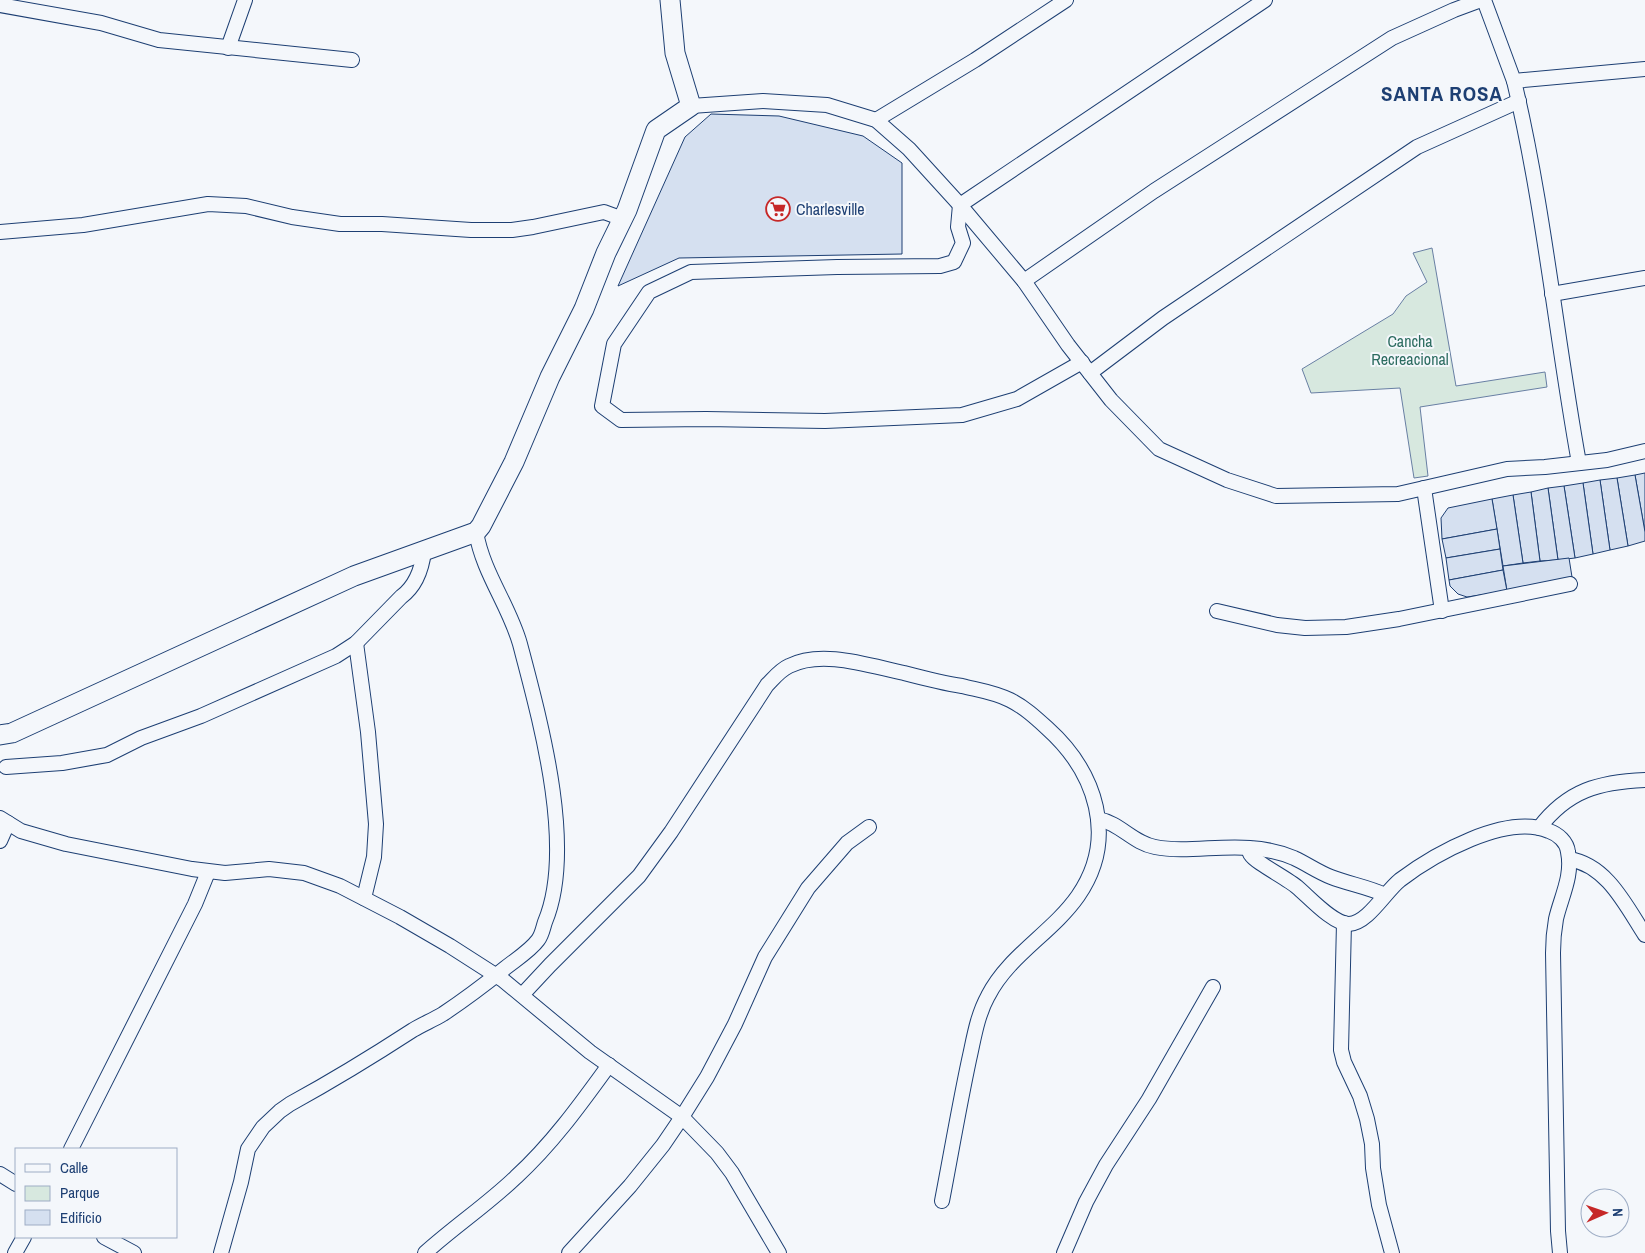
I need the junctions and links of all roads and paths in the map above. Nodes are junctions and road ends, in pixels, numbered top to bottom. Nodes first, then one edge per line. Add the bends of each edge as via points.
1 (245, 0) edge
2 (670, 0) edge
3 (1066, 0) edge
4 (1265, 0) edge
5 (1482, 0) edge
6 (0, 5) edge
7 (228, 48) junction
8 (352, 60) dead end
9 (1645, 69) edge
10 (1514, 81) junction
11 (1519, 101) junction
12 (691, 106) junction
13 (876, 120) junction
14 (960, 205) junction
15 (623, 218) junction
16 (0, 232) edge
17 (1645, 278) edge
18 (1024, 281) junction
19 (1552, 294) junction
20 (1086, 368) junction
21 (1645, 451) edge
22 (1579, 463) junction
23 (1424, 488) junction
24 (476, 532) junction
25 (424, 551) junction
26 (1570, 584) dead end
27 (1216, 611) dead end
28 (1442, 611) junction
29 (356, 643) junction
30 (0, 735) edge
31 (6, 768) dead end
32 (1645, 780) edge
33 (1098, 819) junction
34 (4, 820) edge
35 (869, 828) dead end
36 (1538, 828) junction
37 (0, 841) edge
38 (1249, 848) junction
39 (1569, 858) junction
40 (208, 872) junction
41 (1385, 895) junction
42 (364, 898) junction
43 (1344, 923) junction
44 (1645, 936) edge
45 (496, 975) junction
46 (1213, 988) dead end
47 (522, 996) junction
48 (609, 1065) junction
49 (682, 1117) junction
50 (72, 1148) edge
51 (0, 1174) edge
52 (15, 1183) edge
53 (942, 1200) dead end
54 (23, 1238) edge
55 (106, 1238) edge
56 (15, 1253) edge
57 (134, 1253) edge
58 (222, 1253) edge
59 (426, 1253) edge
60 (569, 1253) edge
61 (779, 1253) edge
62 (1064, 1253) edge
63 (1392, 1253) edge
64 (1560, 1253) edge

1 - 7 street
2 - 12 street via 674,53
3 - 13 street
4 - 14 street
5 - 10 street
5 - 18 street via 1392,38 1154,191
6 - 7 street via 101,23 158,40
7 - 8 street
9 - 10 street
10 - 11 street
11 - 19 street
11 - 20 street via 1418,148
12 - 13 street via 763,100 827,105
12 - 15 street via 656,130
13 - 14 street via 909,148
14 - 18 street
14 - 20 street via 958,227 962,243 954,262 940,266 691,272 649,292 614,344 602,406 621,420 825,421 962,415 1017,399
15 - 16 street via 604,212 526,228 471,230 340,224 246,206 208,204 83,225
15 - 24 street via 514,462
17 - 19 street
18 - 20 street
19 - 22 street
20 - 23 street via 1111,400 1159,449 1227,480 1276,496 1398,494
21 - 22 street
22 - 23 street via 1506,469
23 - 28 street
24 - 25 street
24 - 45 street via 486,569 502,599 521,650 541,728 556,826 556,869 550,912 538,939
25 - 29 street via 419,573 409,591
25 - 30 street via 354,576 12,733
26 - 28 street
27 - 28 street via 1305,628 1346,627
29 - 31 street via 316,666 201,716 156,731 107,755
29 - 42 street via 376,824 374,857
32 - 36 street via 1612,782 1573,795
33 - 38 street via 1140,843 1155,847
33 - 47 street via 1087,779 1069,750 1035,716 1010,700 979,689 865,665 824,658 798,662 782,670 767,685 639,876
33 - 53 street via 1096,856 1078,895 1057,920 1008,966 992,987 982,1008 964,1082
34 - 37 street
34 - 40 street via 21,831 66,844
35 - 49 street via 847,843 808,888 765,957 735,1024
36 - 39 street via 1560,838
36 - 41 street via 1509,828 1464,842 1398,881
38 - 41 street via 1285,855 1318,872
38 - 43 street via 1252,857 1291,882 1334,919
39 - 44 street via 1582,861 1601,873
39 - 64 street via 1568,878 1554,931
40 - 42 street via 269,869 304,873
40 - 50 street via 195,904
41 - 43 street via 1361,920
42 - 45 street
43 - 63 street via 1341,1050 1367,1119 1378,1205
45 - 47 street
45 - 58 street via 442,1014 280,1111 263,1127 248,1149
46 - 62 street via 1149,1099 1106,1164
47 - 48 street
48 - 49 street
48 - 59 street via 565,1124 516,1178
49 - 60 street via 630,1186
49 - 61 street via 732,1173
51 - 52 street
54 - 56 street
55 - 57 street

